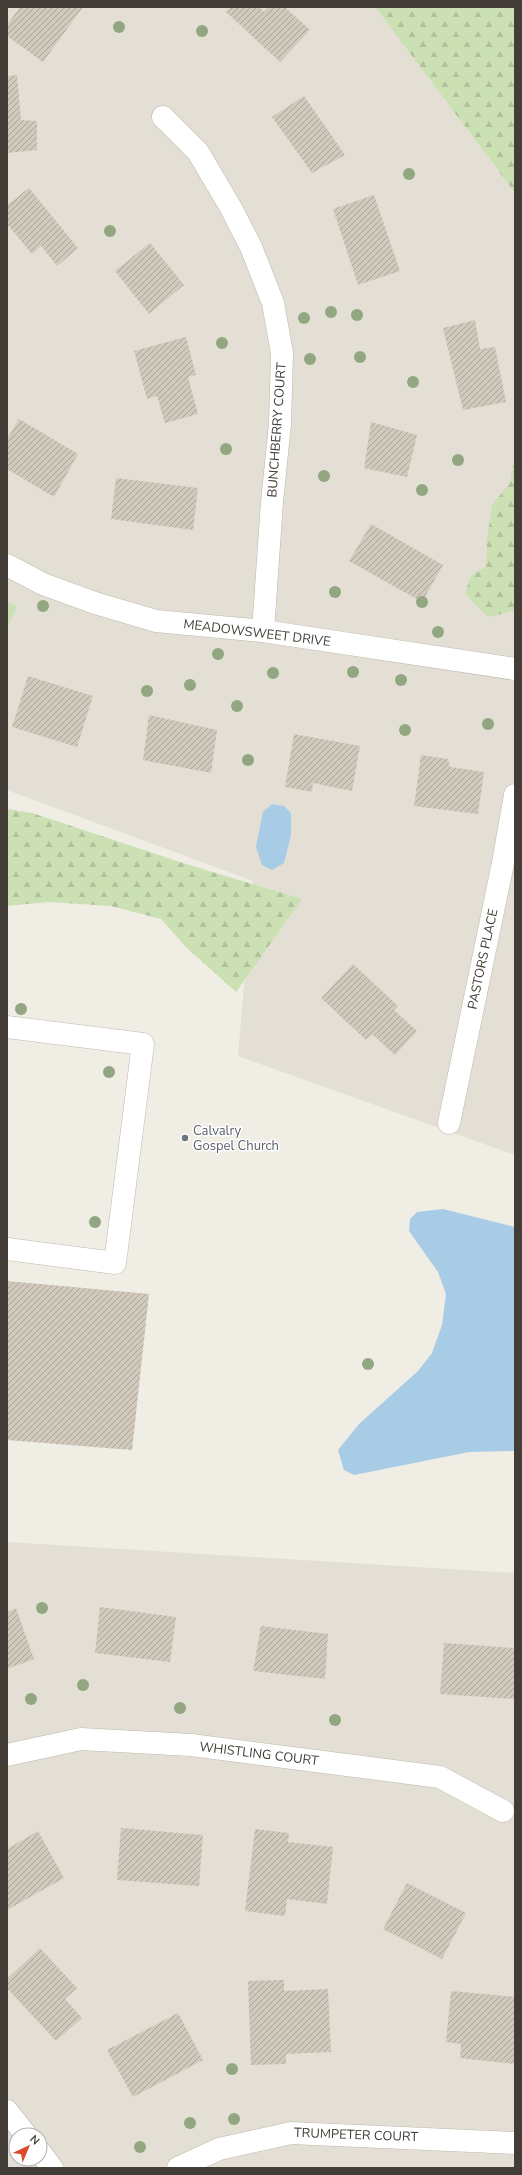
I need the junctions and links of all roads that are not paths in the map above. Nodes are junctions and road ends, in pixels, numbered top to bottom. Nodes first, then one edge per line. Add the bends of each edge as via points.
1 (163, 117) dead end
2 (7, 565) edge
3 (263, 632) junction
4 (515, 669) edge
5 (515, 795) edge
6 (7, 1027) edge
7 (449, 1123) dead end
8 (7, 1249) edge
9 (7, 1755) edge
10 (503, 1811) dead end
11 (7, 2111) edge
12 (20, 2127) edge
13 (515, 2143) edge
14 (178, 2168) edge

1 - 3 street, BUNCHBERRY COURT via 198,152 232,208 251,247 274,310 282,352 280,424
2 - 3 street, MEADOWSWEET DRIVE via 43,584 156,621
3 - 4 street, MEADOWSWEET DRIVE
5 - 7 street, PASTORS PLACE
6 - 8 street via 143,1044 115,1262
9 - 10 street, WHISTLING COURT via 81,1739 191,1745 440,1777
11 - 12 street
13 - 14 street, TRUMPETER COURT via 291,2133 219,2149

